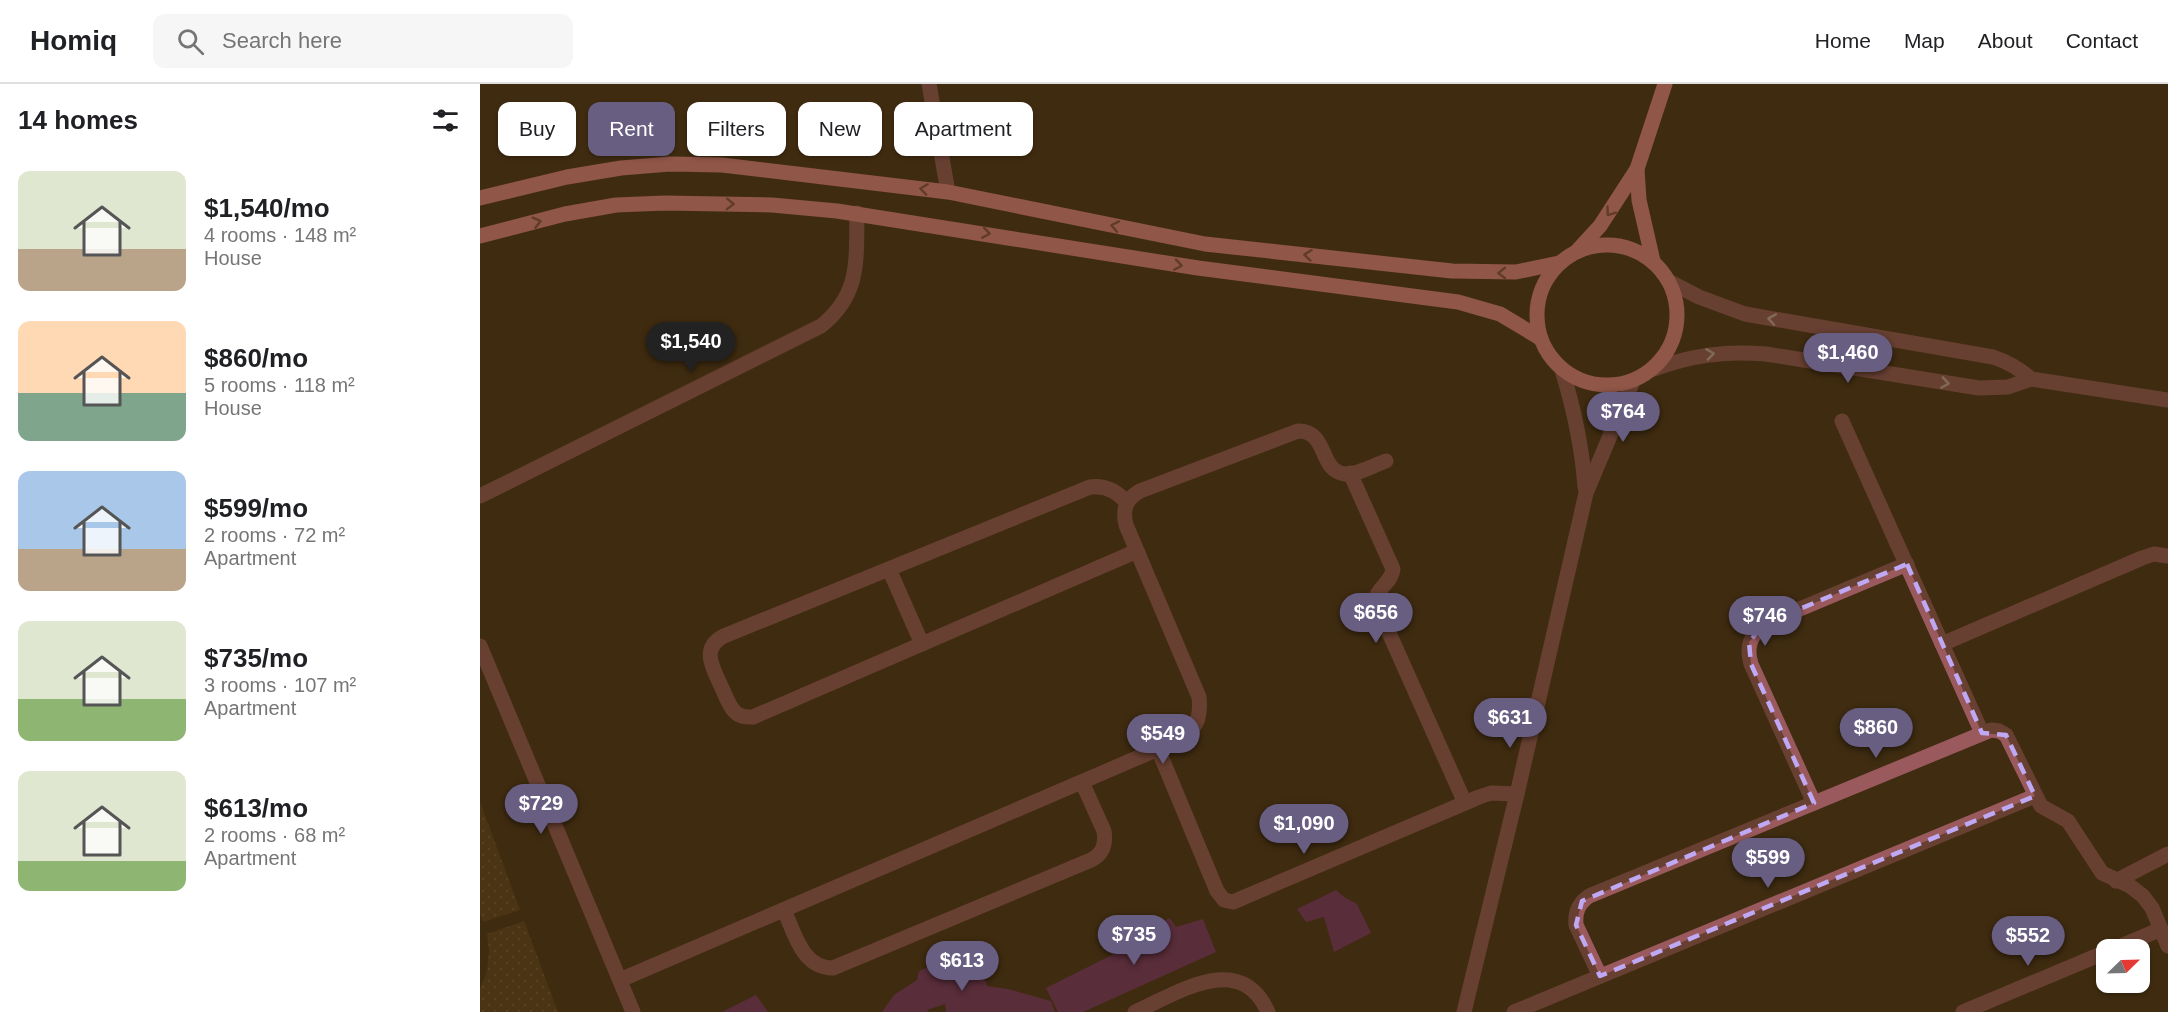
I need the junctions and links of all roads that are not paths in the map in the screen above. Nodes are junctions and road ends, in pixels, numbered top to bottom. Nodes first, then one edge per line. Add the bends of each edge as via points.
1 (929, 84) edge
2 (1665, 84) edge
3 (1637, 169) junction
4 (948, 192) junction
5 (480, 198) edge
6 (857, 213) junction
7 (480, 236) edge
8 (1577, 251) junction
9 (1653, 261) junction
10 (1559, 263) junction
11 (1670, 282) junction
12 (1540, 338) junction
13 (1654, 369) junction
14 (1562, 370) junction
15 (2031, 379) junction
16 (1633, 381) junction
17 (2168, 400) edge
18 (1842, 421) dead end
19 (1386, 461) dead end
20 (1350, 474) junction
21 (1586, 493) junction
22 (480, 496) edge
23 (1127, 503) junction
24 (1137, 551) junction
25 (2168, 556) edge
26 (1907, 564) junction
27 (889, 569) junction
28 (922, 644) junction
29 (1942, 644) junction
30 (480, 646) edge
31 (1982, 733) junction
32 (1158, 749) junction
33 (1082, 782) junction
34 (1517, 794) junction
35 (2035, 796) junction
36 (1465, 803) junction
37 (1814, 803) junction
38 (2168, 854) edge
39 (2116, 881) junction
40 (784, 910) junction
41 (2161, 929) junction
42 (2138, 939) edge
43 (2168, 946) edge
44 (2096, 956) edge
45 (1600, 976) junction
46 (620, 980) junction
47 (633, 1012) edge
48 (1135, 1012) edge
49 (1268, 1012) edge
50 (1464, 1012) edge
51 (1514, 1012) edge
52 (1964, 1012) edge

1 - 4 street
2 - 3 main road
3 -> 8 main road via 1606,217
3 - 9 main road via 1639,200
4 -> 5 main road via 767,169 670,164 567,177
10 -> 4 main road via 1492,273 1205,244
7 -> 6 main road via 565,214 626,204 721,203
6 -> 12 main road via 1198,268 1458,302 1500,314
6 - 22 street via 856,273 851,289 834,316 821,326
8 - 9 main road via 1596,245 1617,245
8 - 10 main road
9 - 11 main road
10 - 12 main road via 1546,279 1539,298
11 - 13 main road via 1678,319 1666,355
15 -> 11 street via 2020,369 1993,357 1745,314
12 - 14 main road
13 -> 15 street via 1684,358 1738,352 1978,388 2008,387
13 - 16 main road
14 - 16 main road via 1596,385 1615,386
14 - 21 street via 1574,406
15 - 17 street
16 - 21 street
18 - 26 street
19 - 20 street
20 - 23 street via 1332,468 1318,440 1298,431 1140,491
20 - 36 street via 1393,569 1390,579 1378,590 1377,606
21 - 34 street
23 - 24 street via 1124,517
23 - 27 street via 1113,490 1090,487
24 - 28 street
24 - 32 street via 1199,697 1201,711 1190,733
25 - 29 street via 2154,554 2142,558
26 - 29 street
26 - 37 street via 1764,624 1749,642 1751,664
27 - 28 street
27 - 28 street via 717,640 711,647 711,663 730,706 744,717 753,717
29 - 31 street
30 - 46 street
31 - 35 street via 1990,730 2006,735
31 - 37 street
32 - 33 street
32 - 36 street via 1217,891 1224,900 1233,902
33 - 40 street
33 - 40 street via 1105,838 1101,852 1091,860 833,968 808,960
34 - 36 street via 1491,793
34 - 50 street
35 - 39 street via 2041,806 2068,821 2102,873
35 - 45 street
37 - 45 street via 1582,901 1575,916 1576,925
38 - 39 street
39 - 41 street via 2144,896
40 - 46 street
41 - 42 street
41 - 43 street
44 - 52 street
45 - 51 street
46 - 47 street
48 - 49 street via 1213,979 1248,986 1258,994

